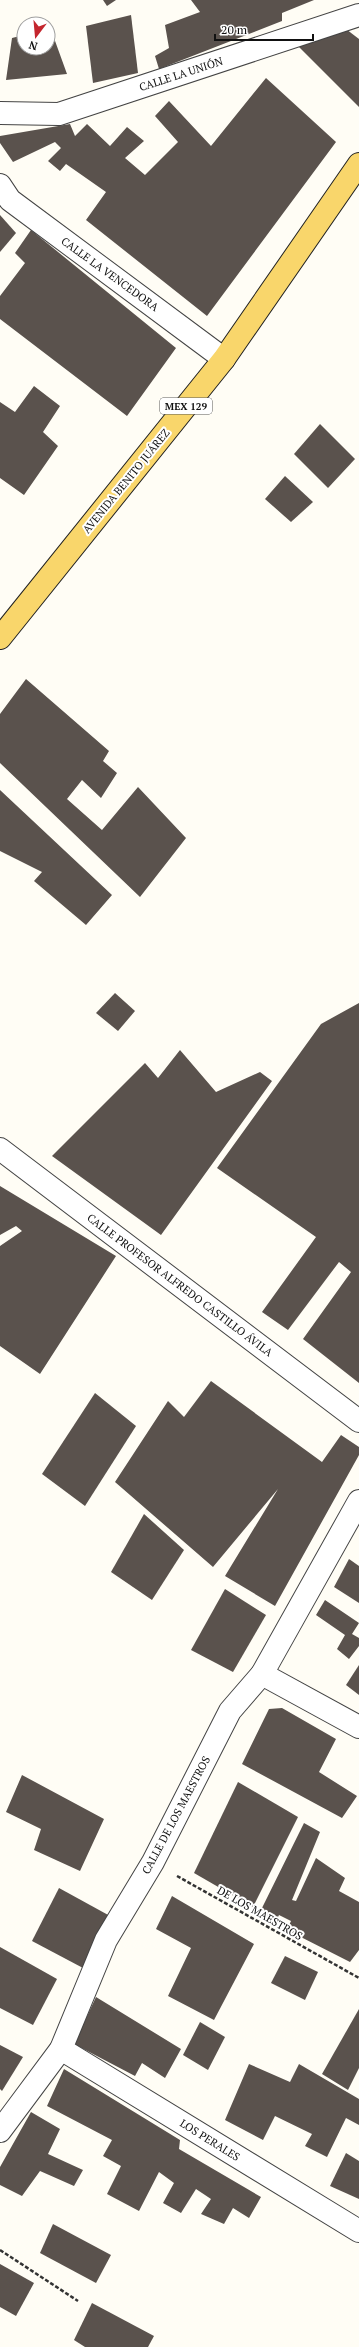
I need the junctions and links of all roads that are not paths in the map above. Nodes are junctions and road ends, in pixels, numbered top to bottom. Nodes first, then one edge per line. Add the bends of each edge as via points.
1 (359, 14) edge
2 (0, 113) edge
3 (359, 164) edge
4 (0, 185) edge
5 (224, 359) junction
6 (0, 638) edge
7 (0, 1149) edge
8 (359, 1421) edge
9 (359, 1501) edge
10 (262, 1674) junction
11 (359, 1727) edge
12 (61, 2049) junction
13 (0, 2132) edge
14 (359, 2231) edge

1 - 2 street, CALLE LA UNIÓN via 59,114
3 - 5 main road, AVENIDA BENITO JUÁREZ / MEX 129
4 - 5 street, CALLE LA VENCEDORA via 10,200
5 - 6 main road, AVENIDA BENITO JUÁREZ / MEX 129
7 - 8 street, CALLE PROFESOR ALFREDO CASTILLO ÁVILA
9 - 10 street, CALLE DE LOS MAESTROS
10 - 11 street
10 - 12 street, CALLE DE LOS MAESTROS via 230,1711 152,1862 106,1940
12 - 13 street, CALLE DE LOS MAESTROS
12 - 14 street, LOS PERALES

